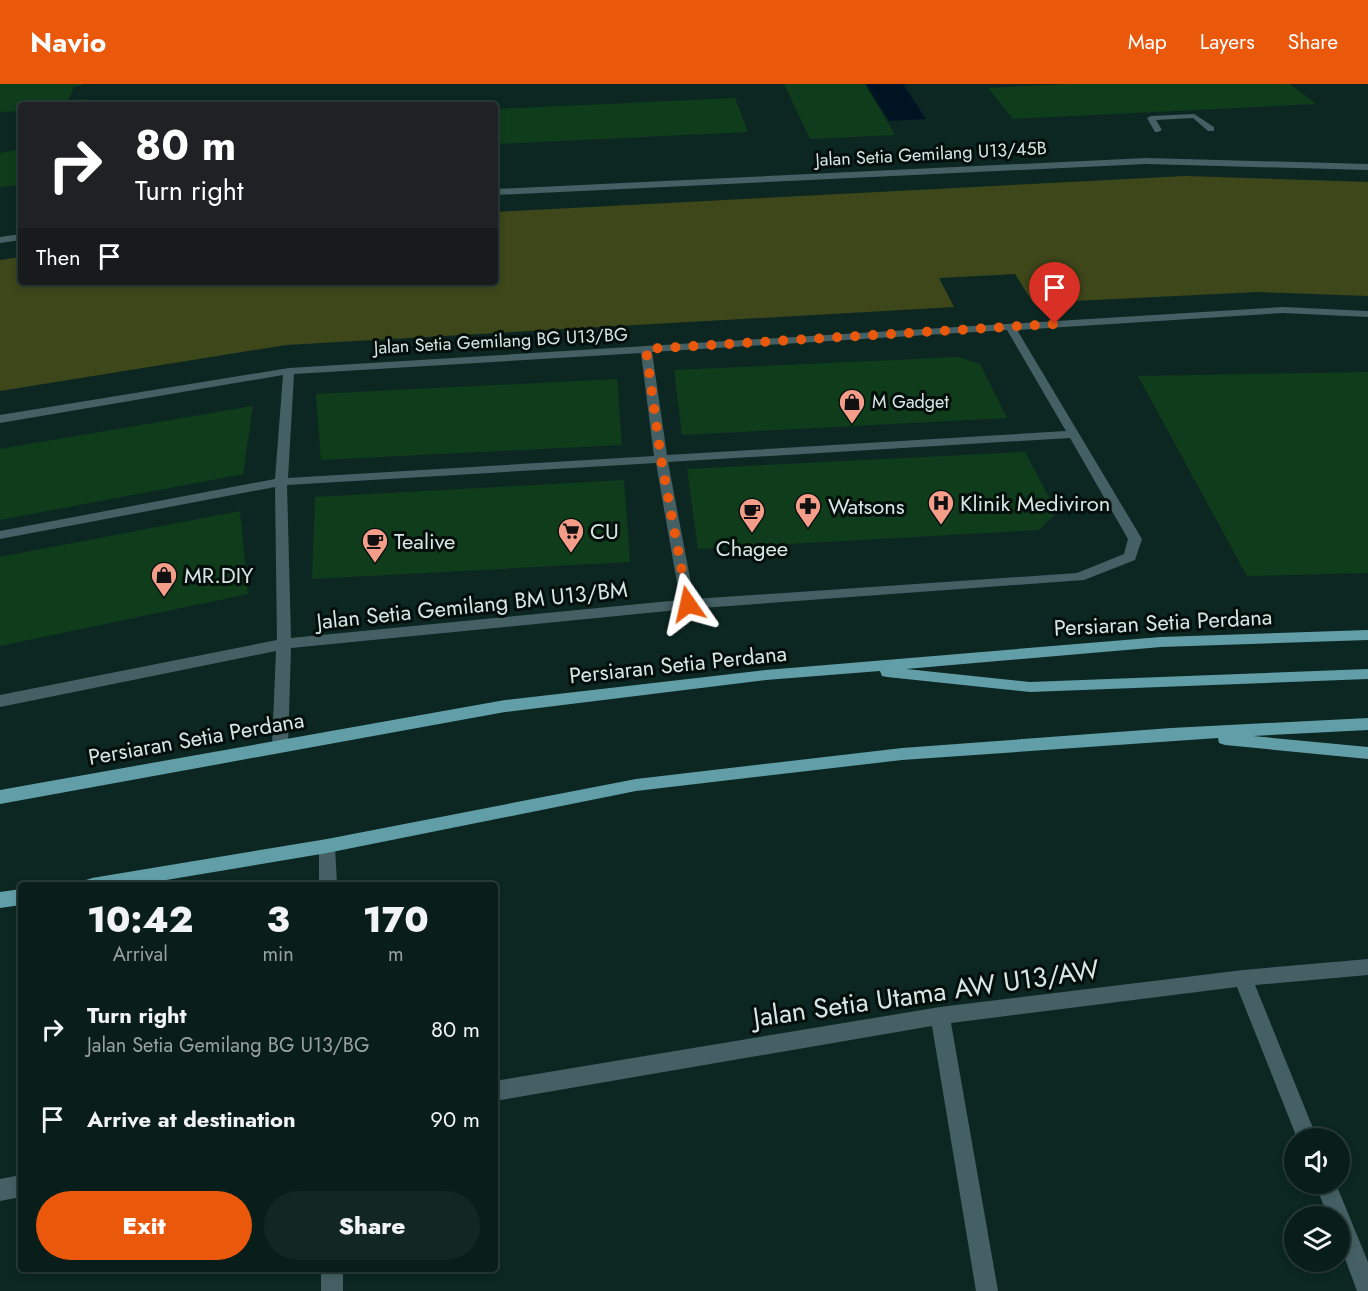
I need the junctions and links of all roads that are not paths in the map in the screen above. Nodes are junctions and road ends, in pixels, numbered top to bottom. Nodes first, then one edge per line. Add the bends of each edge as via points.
1 (1210, 129) dead end
2 (1158, 130) dead end
3 (1368, 167) edge
4 (498, 192) edge
5 (18, 237) edge
6 (0, 240) edge
7 (1368, 314) edge
8 (1010, 327) junction
9 (646, 349) junction
10 (289, 370) junction
11 (0, 420) edge
12 (1075, 434) junction
13 (661, 459) junction
14 (281, 482) junction
15 (0, 535) edge
16 (688, 604) junction
17 (1368, 635) edge
18 (284, 644) junction
19 (851, 668) junction
20 (1368, 674) edge
21 (0, 701) edge
22 (1368, 724) edge
23 (1171, 734) junction
24 (280, 746) junction
25 (1368, 753) edge
26 (0, 797) edge
27 (327, 846) junction
28 (110, 882) edge
29 (328, 882) edge
30 (18, 897) edge
31 (0, 900) edge
32 (1368, 967) edge
33 (1243, 978) junction
34 (940, 1016) junction
35 (498, 1090) edge
36 (1304, 1128) edge
37 (18, 1187) edge
38 (0, 1190) edge
39 (1350, 1245) edge
40 (332, 1272) edge
41 (1368, 1290) edge
42 (332, 1291) edge
43 (987, 1291) edge

1 - 2 street via 1199,118 1151,118
3 - 4 street, Jalan Setia Gemilang U13/45B via 1146,161
5 - 6 street
7 - 8 street, Jalan Setia Gemilang BG U13/BG via 1283,310
8 - 9 street, Jalan Setia Gemilang BG U13/BG
8 - 12 street
9 - 10 street, Jalan Setia Gemilang BG U13/BG
9 - 13 street
10 - 11 street, Jalan Setia Gemilang BG U13/BG
10 - 14 street
12 - 13 street
12 - 16 street, Jalan Setia Gemilang BM U13/BM via 1132,531 1135,539 1130,557 1079,577
13 - 14 street
13 - 16 street
14 - 15 street
14 - 18 street
16 - 18 street, Jalan Setia Gemilang BM U13/BM
17 - 19 main road, Persiaran Setia Perdana via 1161,642
18 - 21 street, Jalan Setia Gemilang BM U13/BM
18 - 24 street
19 - 20 main road via 1030,687
19 - 24 main road, Persiaran Setia Perdana via 505,706
22 - 23 main road
23 - 25 main road
23 - 27 main road via 902,754 636,785
24 - 26 main road, Persiaran Setia Perdana
27 - 28 main road
27 - 29 street
30 - 31 main road
32 - 33 street, Jalan Setia Utama AW U13/AW
33 - 34 street, Jalan Setia Utama AW U13/AW
33 - 36 street
34 - 35 street, Jalan Setia Utama AW U13/AW
34 - 43 street
37 - 38 street
39 - 41 street
40 - 42 street

